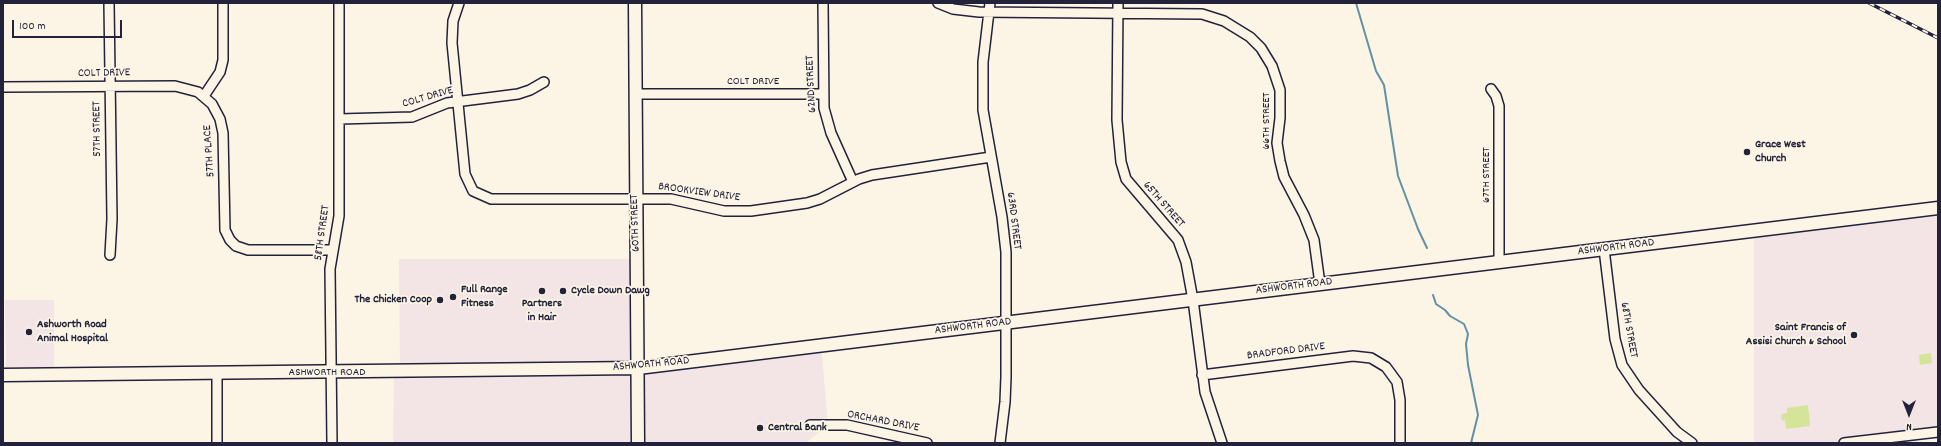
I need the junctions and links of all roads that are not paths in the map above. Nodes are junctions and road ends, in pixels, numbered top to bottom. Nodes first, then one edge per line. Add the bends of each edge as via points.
1 (109, 3) edge
2 (223, 3) edge
3 (339, 3) edge
4 (459, 3) edge
5 (635, 3) edge
6 (823, 3) edge
7 (938, 3) edge
8 (1118, 3) edge
9 (990, 8) edge
10 (1119, 13) junction
11 (544, 82) dead end
12 (110, 86) junction
13 (3, 87) edge
14 (1491, 89) dead end
15 (635, 94) junction
16 (822, 94) junction
17 (204, 96) junction
18 (457, 101) junction
19 (339, 118) junction
20 (990, 157) junction
21 (853, 182) junction
22 (635, 198) junction
23 (1938, 208) edge
24 (1604, 249) junction
25 (333, 250) junction
26 (110, 256) dead end
27 (1499, 262) junction
28 (1320, 284) junction
29 (1193, 300) junction
30 (1005, 323) junction
31 (638, 368) junction
32 (217, 373) junction
33 (331, 373) junction
34 (3, 375) edge
35 (1202, 375) junction
36 (810, 425) dead end
37 (1938, 432) edge
38 (891, 439) edge
39 (1689, 441) edge
40 (217, 443) edge
41 (332, 443) edge
42 (638, 443) edge
43 (927, 443) edge
44 (1000, 443) edge
45 (1222, 443) edge
46 (1400, 443) edge
47 (1844, 443) edge

1 - 12 street, 57TH STREET
2 - 17 street via 223,60 220,72
3 - 19 street, 58TH STREET
4 - 18 street, BROOKVIEW DRIVE via 453,21 452,42
5 - 15 main road, 60TH STREET
6 - 16 street, 62ND STREET
7 - 9 street, 66TH STREET via 953,9
8 - 10 street, 65TH STREET
9 - 10 street, 66TH STREET
9 - 20 street, 63RD STREET via 982,87
10 - 28 street, 66TH STREET via 1202,14 1224,21 1250,36 1261,48 1272,66 1280,90 1277,143 1280,161 1284,177 1314,240
10 - 29 street, 65TH STREET via 1117,120 1120,162 1126,180 1178,240 1186,262
11 - 18 street, COLT DRIVE via 518,94
12 - 13 street, COLT DRIVE
12 - 17 street, COLT DRIVE via 175,86 187,88
12 - 26 street, 57TH STREET
14 - 27 street, 67TH STREET via 1499,106
15 - 16 street, COLT DRIVE
15 - 22 main road, 60TH STREET
16 - 21 street, 62ND STREET via 827,122
17 - 25 street, 57TH PLACE via 220,118 223,132 225,230 236,246 248,250
18 - 19 street, COLT DRIVE via 412,117
18 - 22 street, BROOKVIEW DRIVE via 465,174 473,191 491,199
19 - 25 street, 58TH STREET via 339,216
20 - 21 street, BROOKVIEW DRIVE via 879,174
20 - 30 street, 63RD STREET via 1005,233
21 - 22 street, BROOKVIEW DRIVE via 807,203 750,211 724,211 671,199
22 - 31 main road, 60TH STREET
23 - 24 main road, ASHWORTH ROAD
24 - 27 main road, ASHWORTH ROAD
24 - 39 street, 68TH STREET via 1615,340 1622,365 1639,390 1673,428
25 - 33 street, 58TH STREET via 330,269
27 - 28 main road, ASHWORTH ROAD
28 - 29 main road, ASHWORTH ROAD
29 - 30 main road, ASHWORTH ROAD
29 - 35 street, 65TH STREET
30 - 31 main road, ASHWORTH ROAD
30 - 44 street, 63RD STREET via 1005,402
31 - 33 main road, ASHWORTH ROAD
31 - 42 main road, 60TH STREET
32 - 33 main road, ASHWORTH ROAD
32 - 34 main road, ASHWORTH ROAD
32 - 40 street
33 - 41 street, 58TH STREET
35 - 45 street, 65TH STREET
35 - 46 street, BRADFORD DRIVE via 1354,356 1373,359 1386,367 1397,382 1400,400
36 - 38 street, ORCHARD DRIVE via 847,425
37 - 47 street
38 - 43 street, ORCHARD DRIVE

